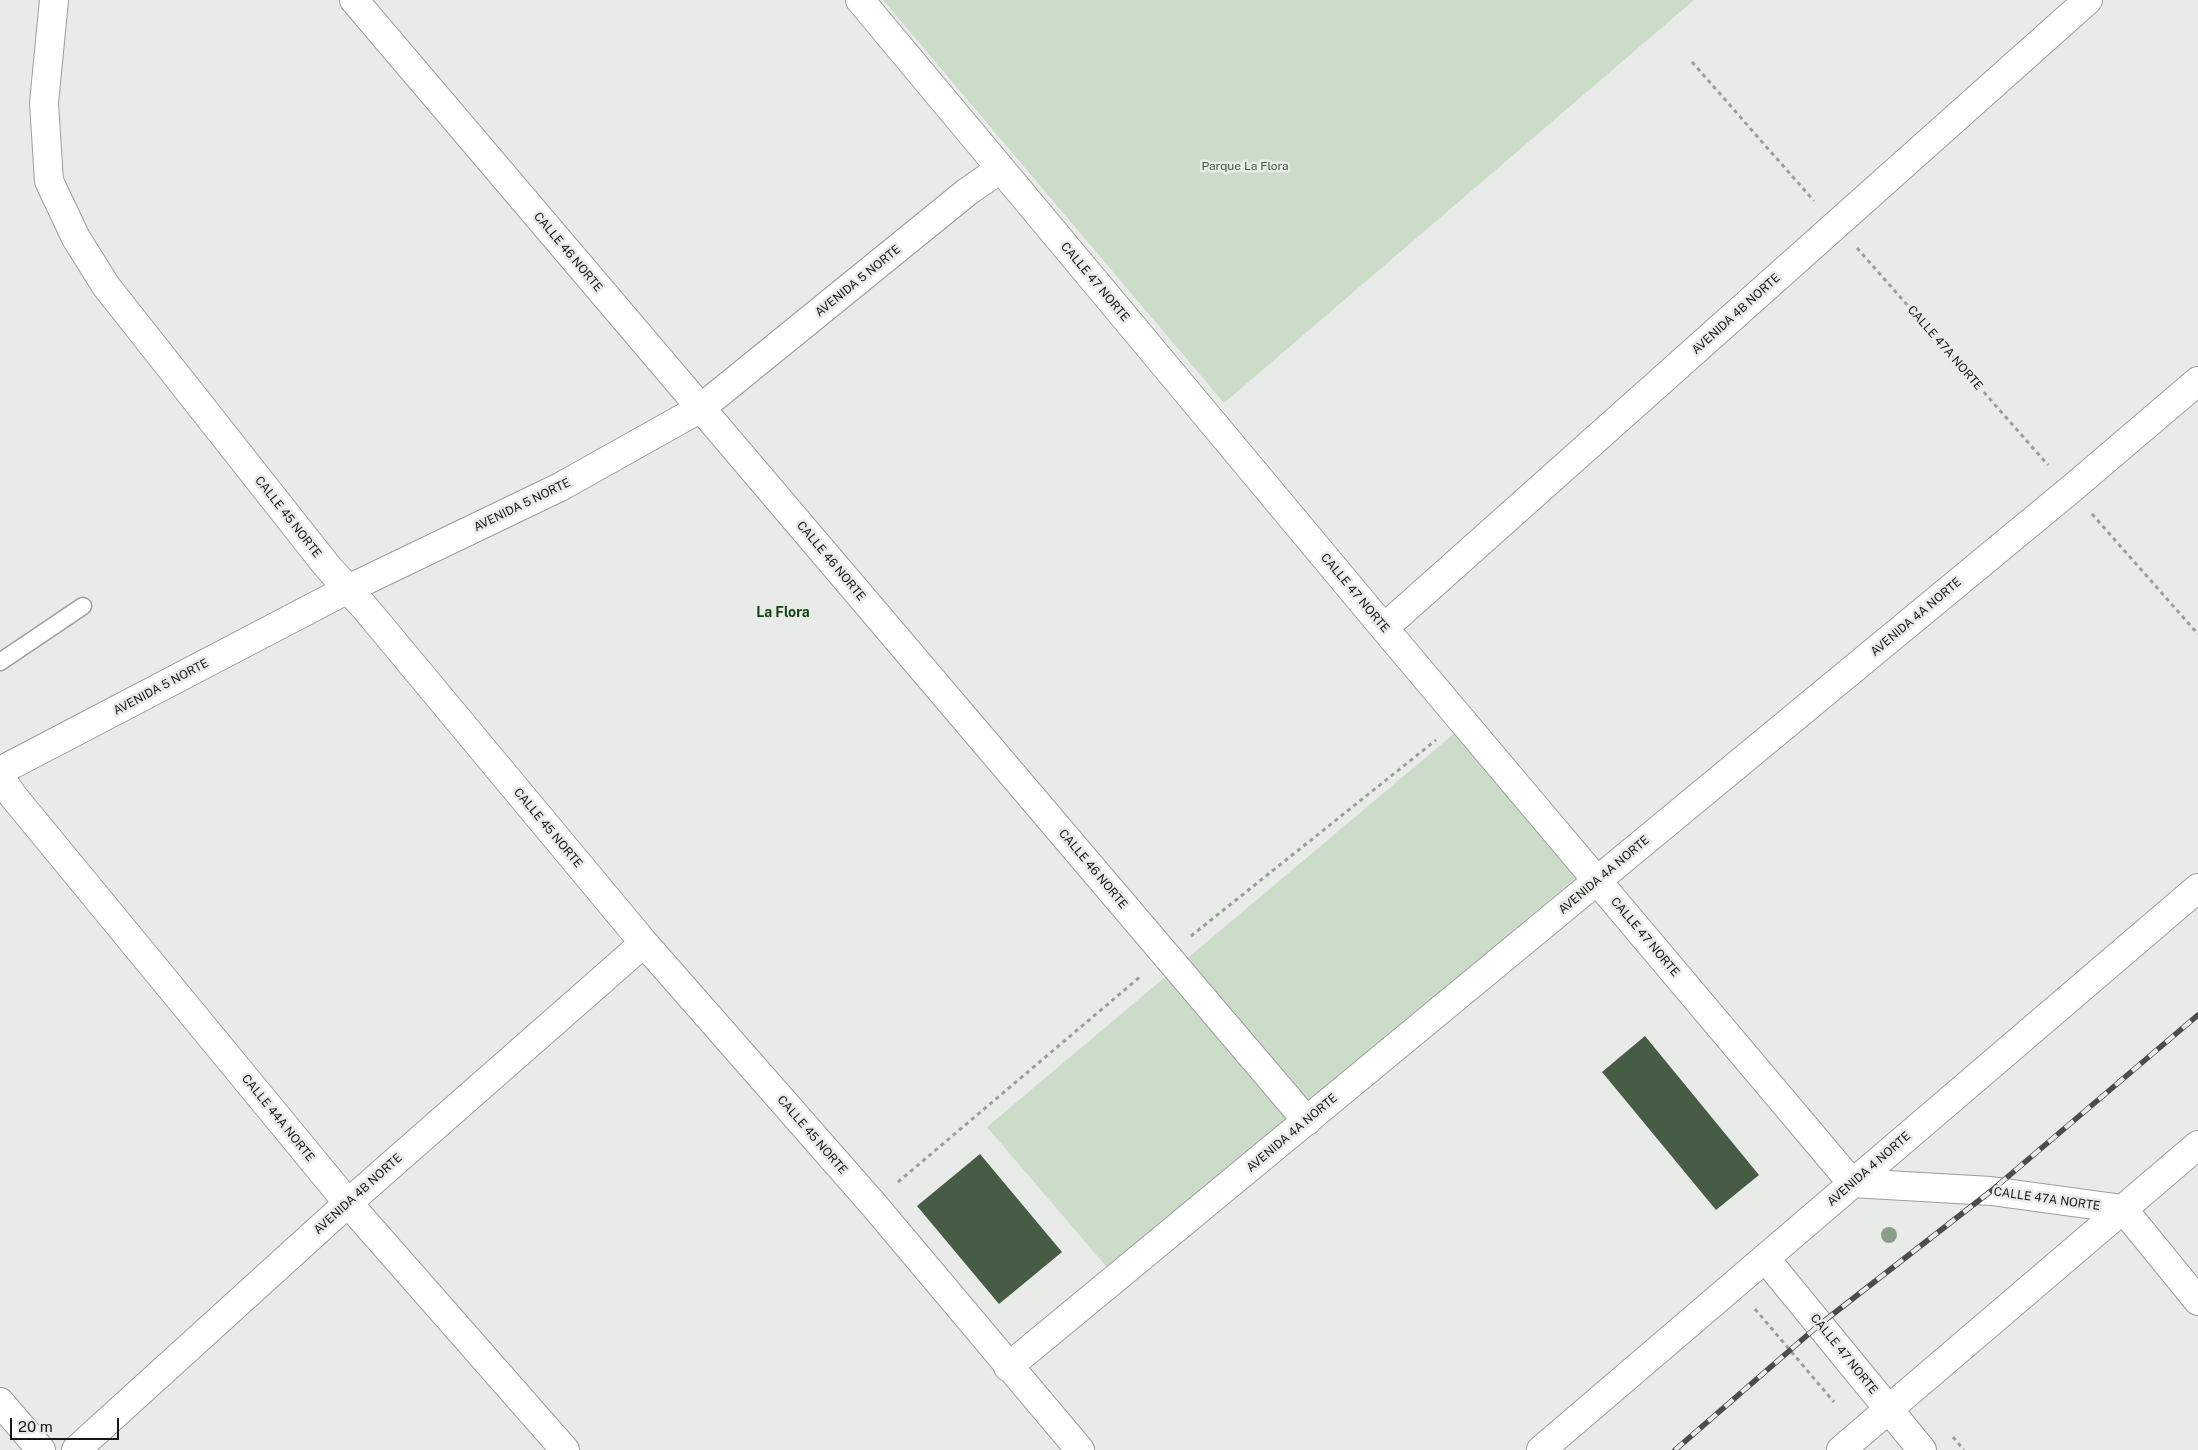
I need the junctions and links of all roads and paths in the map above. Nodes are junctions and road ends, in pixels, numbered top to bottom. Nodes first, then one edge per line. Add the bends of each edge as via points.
1 (54, 0) edge
2 (354, 0) edge
3 (860, 0) edge
4 (2088, 0) edge
5 (1692, 62) dead end
6 (1000, 169) junction
7 (1836, 225) junction
8 (2198, 381) edge
9 (701, 408) junction
10 (2070, 490) junction
11 (348, 589) junction
12 (84, 606) dead end
13 (1384, 628) junction
14 (2198, 634) edge
15 (0, 662) edge
16 (0, 771) edge
17 (0, 777) edge
18 (1598, 881) junction
19 (2198, 888) edge
20 (644, 943) junction
21 (1307, 1121) junction
22 (2198, 1145) edge
23 (1852, 1183) junction
24 (348, 1203) junction
25 (2123, 1209) junction
26 (1765, 1258) junction
27 (1734, 1285) junction
28 (2198, 1301) edge
29 (1008, 1367) junction
30 (0, 1402) edge
31 (1834, 1402) dead end
32 (1888, 1409) junction
33 (41, 1450) edge
34 (76, 1450) edge
35 (565, 1450) edge
36 (1080, 1450) edge
37 (1541, 1450) edge
38 (1841, 1450) edge
39 (1922, 1450) edge

1 - 11 street, CALLE 45 NORTE via 44,103 50,181 76,238 106,286
2 - 9 street, CALLE 46 NORTE
3 - 6 street, CALLE 47 NORTE
4 - 7 street, AVENIDA 4B NORTE
5 - 7 path, CALLE 47A NORTE
6 - 9 street, AVENIDA 5 NORTE via 967,192
6 - 13 street, CALLE 47 NORTE
7 - 10 path, CALLE 47A NORTE
7 - 13 street, AVENIDA 4B NORTE
8 - 10 street, AVENIDA 4A NORTE
9 - 11 street, AVENIDA 5 NORTE via 560,487
9 - 21 street, CALLE 46 NORTE
10 - 14 path, CALLE 47A NORTE
10 - 18 street, AVENIDA 4A NORTE
11 - 16 street, AVENIDA 5 NORTE
11 - 20 street, CALLE 45 NORTE
12 - 15 lane
13 - 18 street, CALLE 47 NORTE
17 - 24 street, CALLE 44A NORTE
18 - 21 street, AVENIDA 4A NORTE
18 - 23 street, CALLE 47 NORTE
19 - 23 street, AVENIDA 4 NORTE
20 - 24 street, AVENIDA 4B NORTE
20 - 29 street, CALLE 45 NORTE via 873,1204
21 - 29 street, AVENIDA 4A NORTE
22 - 25 street
23 - 25 street, CALLE 47A NORTE via 1991,1191
23 - 26 street, AVENIDA 4 NORTE
24 - 34 street, AVENIDA 4B NORTE
24 - 35 street, CALLE 44A NORTE
25 - 28 street
25 - 32 street
26 - 27 street, AVENIDA 4 NORTE
26 - 32 street, CALLE 47 NORTE
27 - 31 path
27 - 37 street, AVENIDA 4 NORTE
29 - 36 street, CALLE 45 NORTE
30 - 33 street
32 - 38 street
32 - 39 street, CALLE 47 NORTE

